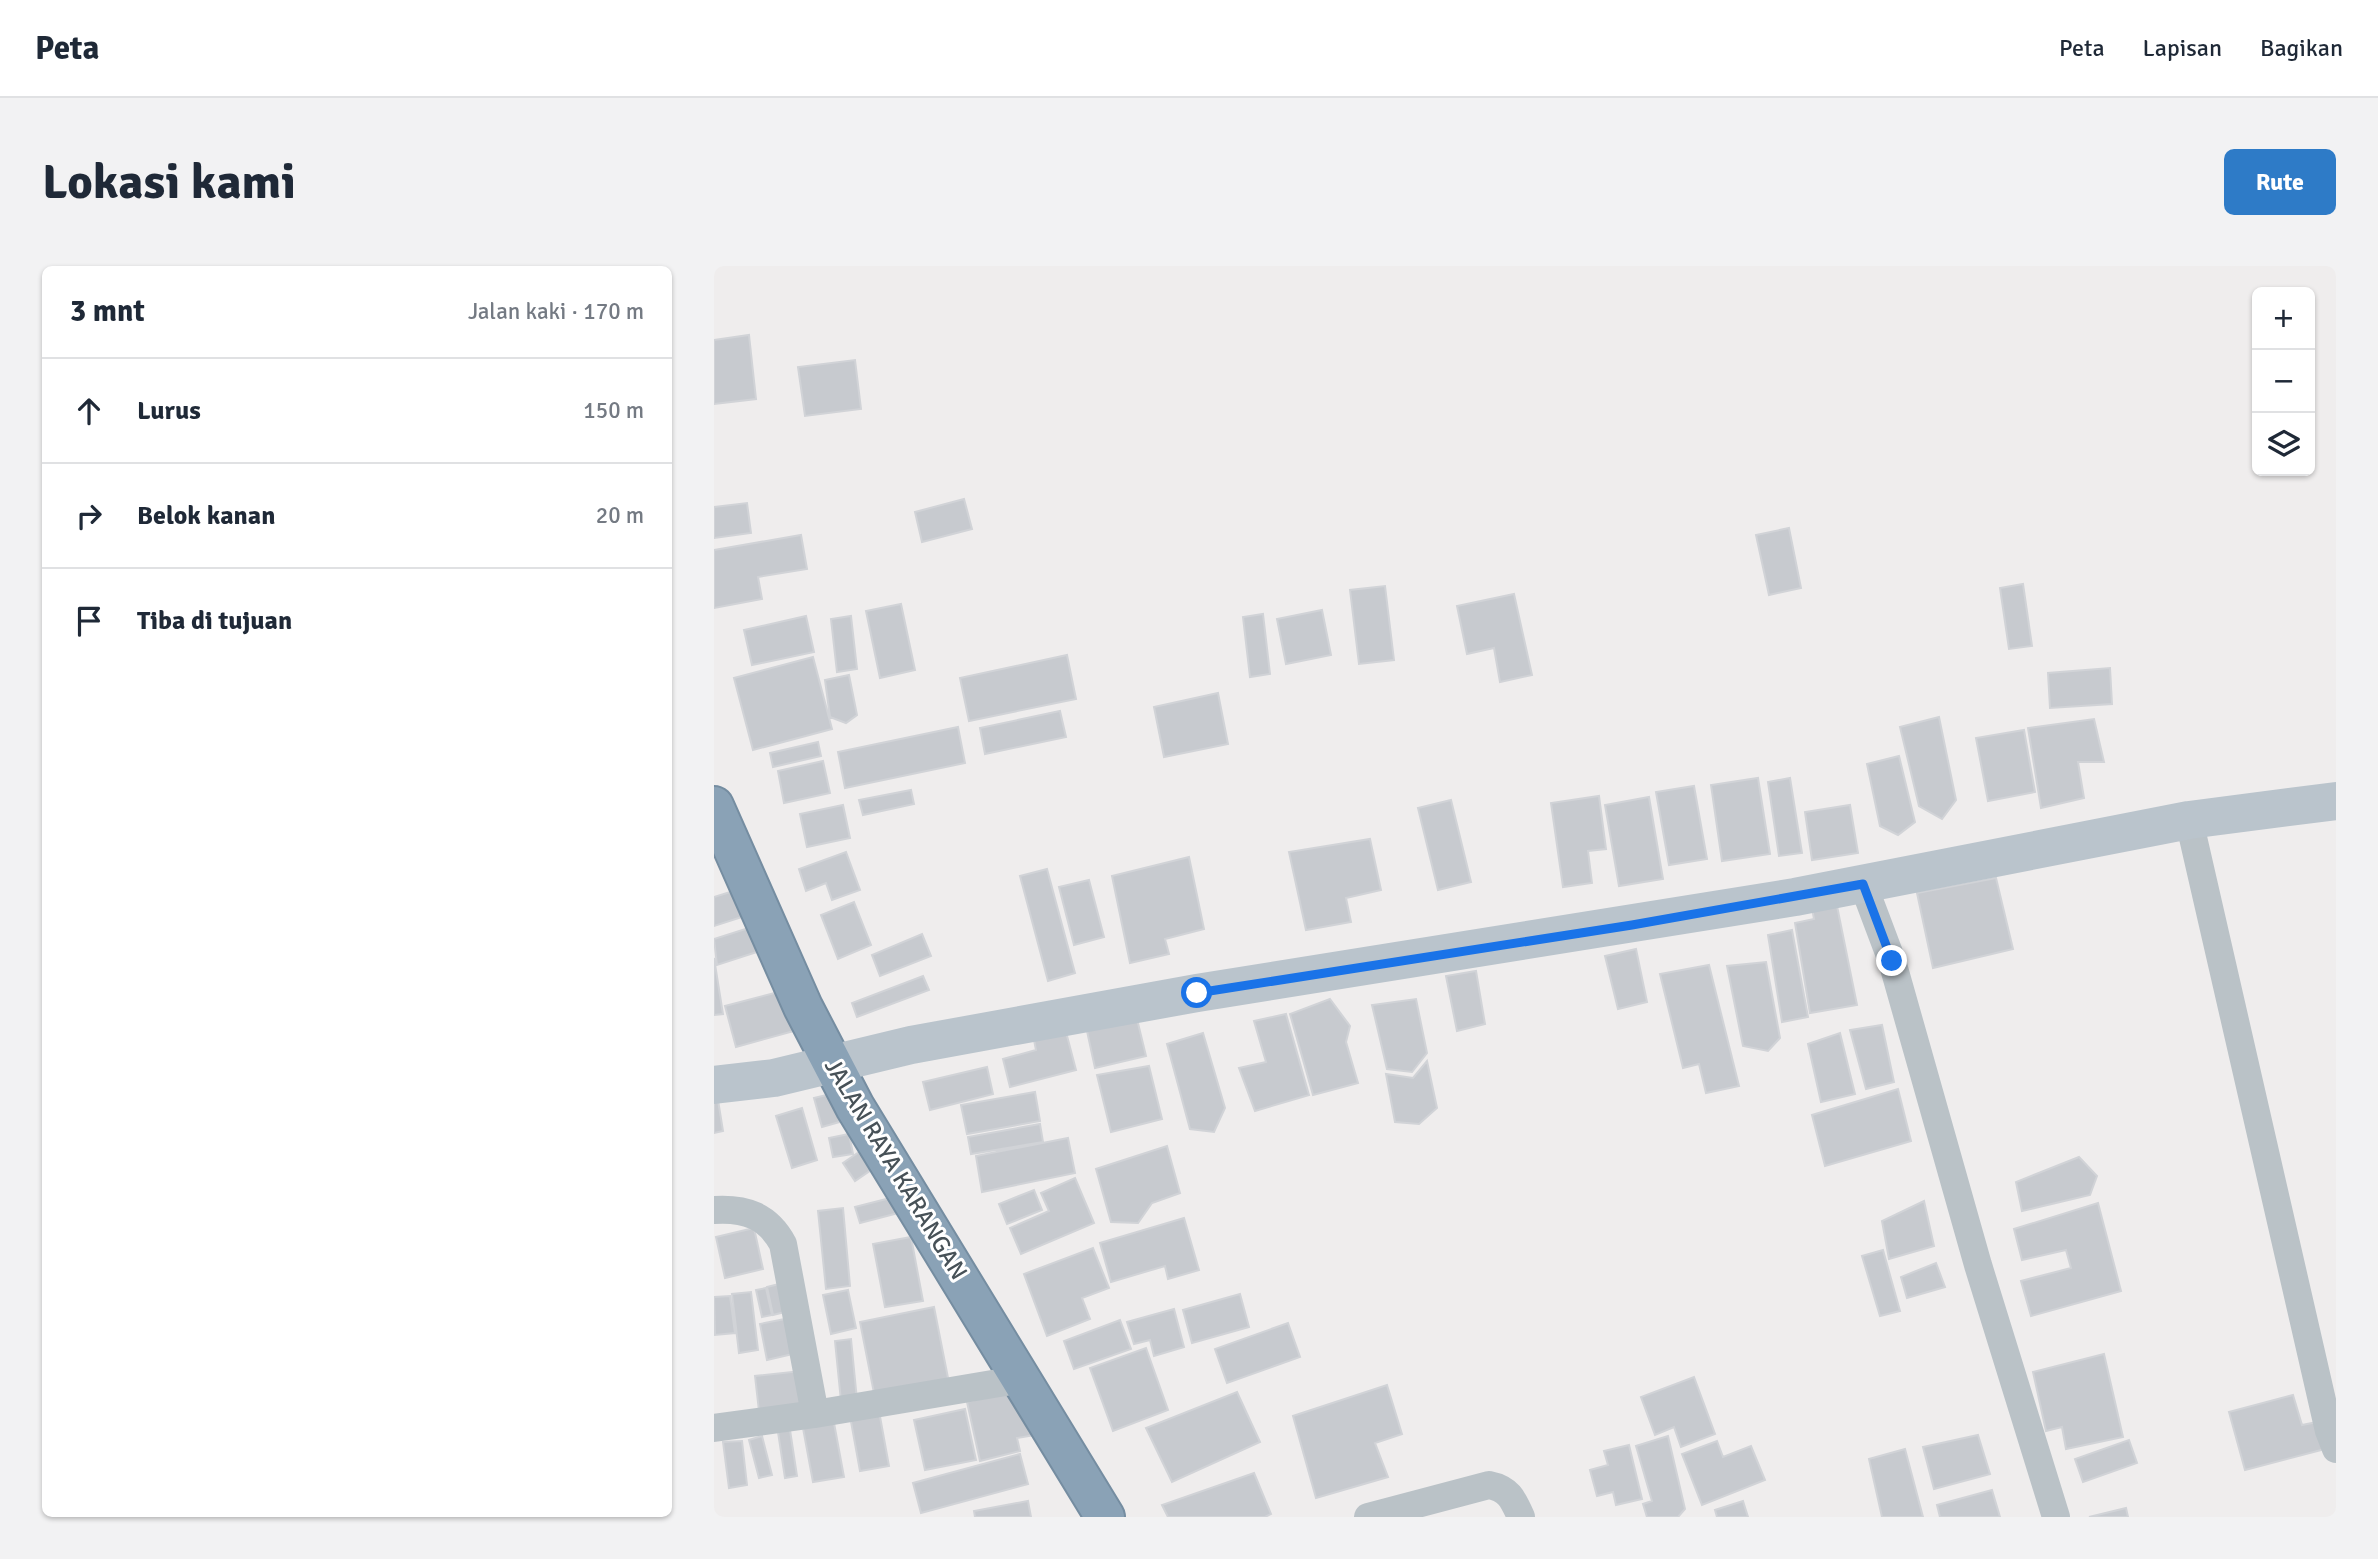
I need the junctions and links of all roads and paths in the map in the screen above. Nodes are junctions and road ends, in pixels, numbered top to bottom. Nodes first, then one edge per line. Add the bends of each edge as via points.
1 (2336, 801) edge
2 (714, 806) edge
3 (2189, 820) junction
4 (1863, 884) junction
5 (833, 1066) junction
6 (714, 1085) edge
7 (714, 1210) edge
8 (1022, 1379) junction
9 (815, 1414) junction
10 (714, 1428) edge
11 (2336, 1449) edge
12 (1105, 1517) edge
13 (1368, 1517) edge
14 (1521, 1517) edge
15 (2056, 1517) edge

1 - 3 street
2 - 5 highway, JALAN RAYA KARANGAN
3 - 4 street
3 - 11 street
4 - 5 street via 1197,993 911,1045
4 - 15 street via 1892,961 1978,1265
5 - 6 street
5 - 8 highway, JALAN RAYA KARANGAN
7 - 9 street via 755,1213 774,1228 783,1244
8 - 9 street
8 - 12 highway, JALAN RAYA KARANGAN
9 - 10 street
13 - 14 street via 1489,1485 1512,1497

